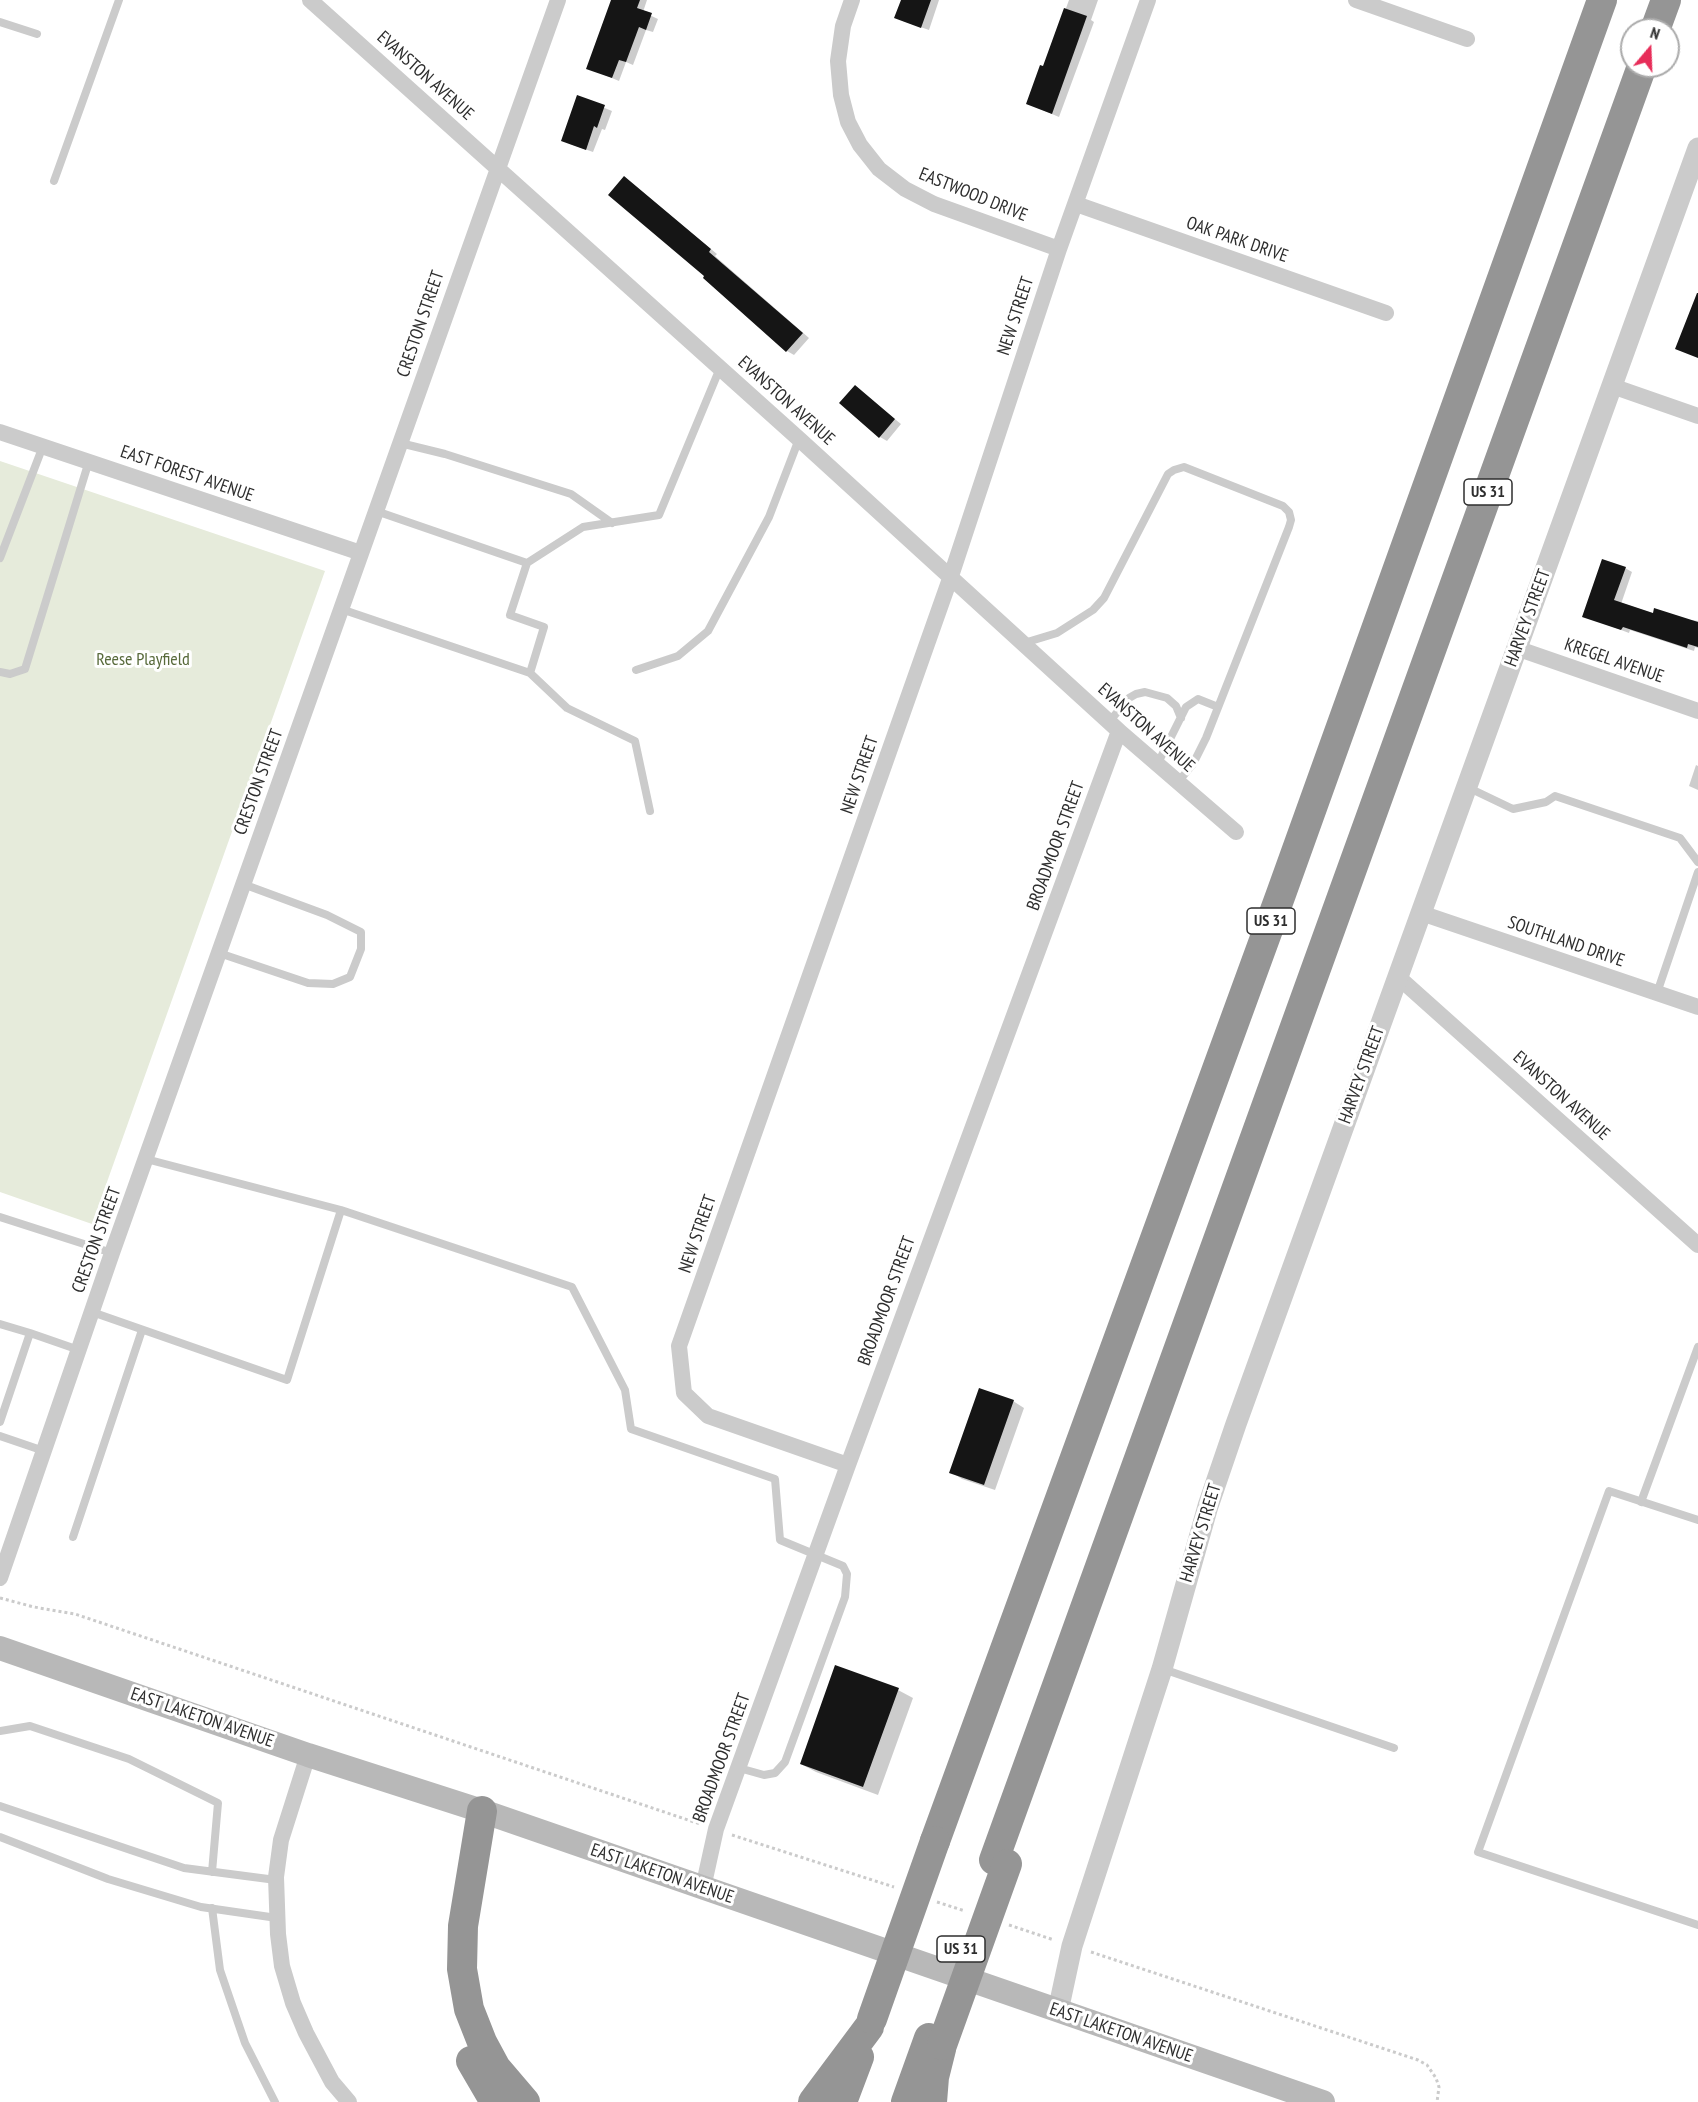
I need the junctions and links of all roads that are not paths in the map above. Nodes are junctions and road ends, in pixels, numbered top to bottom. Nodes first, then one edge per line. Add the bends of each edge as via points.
1 (119, 0) edge
2 (310, 0) edge
3 (558, 0) edge
4 (852, 0) edge
5 (1148, 0) edge
6 (1356, 0) edge
7 (1602, 0) edge
8 (1666, 0) edge
9 (1659, 18) edge
10 (0, 22) edge
11 (37, 34) dead end
12 (1467, 39) dead end
13 (1638, 78) edge
14 (1698, 148) edge
15 (497, 166) junction
16 (54, 181) dead end
17 (1076, 204) junction
18 (1059, 249) junction
19 (1386, 313) dead end
20 (720, 368) junction
21 (1612, 386) junction
22 (1698, 416) edge
23 (0, 432) edge
24 (799, 439) junction
25 (400, 442) junction
26 (43, 446) junction
27 (89, 461) junction
28 (376, 511) junction
29 (612, 523) junction
30 (361, 553) junction
31 (0, 558) edge
32 (527, 563) junction
33 (951, 576) junction
34 (341, 609) junction
35 (1024, 643) junction
36 (1516, 648) junction
37 (636, 670) dead end
38 (0, 672) edge
39 (530, 673) junction
40 (1218, 707) junction
41 (1698, 711) edge
42 (1181, 718) junction
43 (1114, 727) junction
44 (1158, 765) junction
45 (1178, 782) junction
46 (1466, 787) junction
47 (650, 811) dead end
48 (1236, 832) dead end
49 (1698, 862) edge
50 (1698, 872) edge
51 (243, 884) junction
52 (1421, 913) junction
53 (219, 953) junction
54 (1398, 976) junction
55 (1657, 993) junction
56 (1698, 1007) edge
57 (146, 1159) junction
58 (341, 1210) junction
59 (0, 1216) edge
60 (1698, 1245) edge
61 (112, 1253) junction
62 (92, 1312) junction
63 (0, 1324) edge
64 (142, 1330) junction
65 (30, 1333) junction
66 (1698, 1347) edge
67 (79, 1350) junction
68 (0, 1422) edge
69 (0, 1436) edge
70 (44, 1451) junction
71 (848, 1465) junction
72 (1641, 1502) junction
73 (1698, 1520) edge
74 (73, 1537) dead end
75 (815, 1555) junction
76 (0, 1578) edge
77 (0, 1648) edge
78 (1162, 1669) junction
79 (0, 1731) edge
80 (1394, 1748) dead end
81 (308, 1755) junction
82 (739, 1768) junction
83 (0, 1806) edge
84 (482, 1811) junction
85 (0, 1837) edge
86 (212, 1872) junction
87 (276, 1880) junction
88 (703, 1888) junction
89 (212, 1908) junction
90 (277, 1918) junction
91 (1698, 1925) edge
92 (1058, 2011) junction
93 (871, 2023) junction
94 (935, 2041) junction
95 (275, 2102) edge
96 (349, 2102) edge
97 (495, 2102) edge
98 (525, 2102) edge
99 (813, 2102) edge
100 (842, 2102) edge
101 (906, 2102) edge
102 (932, 2102) edge
103 (1323, 2102) edge

1 - 16 lane
2 - 15 street, EVANSTON AVENUE
3 - 15 street, CRESTON STREET
4 - 18 street, EASTWOOD DRIVE via 838,61 840,95 860,145 879,169 934,204
5 - 17 street, NEW STREET
6 - 12 street
7 - 93 highway, US 31, bridge
8 - 9 highway
10 - 11 lane
13 - 94 highway, US 31 via 1050,1705 1000,1862
14 - 21 street, HARVEY STREET
15 - 20 street, EVANSTON AVENUE
15 - 25 street, CRESTON STREET
17 - 18 street, NEW STREET
17 - 19 street, OAK PARK DRIVE
18 - 33 street, NEW STREET
20 - 24 street, EVANSTON AVENUE
20 - 29 lane via 659,515
21 - 22 street
21 - 36 street, HARVEY STREET
23 - 26 street, EAST FOREST AVENUE
24 - 33 street, EVANSTON AVENUE
24 - 37 lane via 769,517 708,631 678,656
25 - 28 street, CRESTON STREET
25 - 29 lane via 571,494
26 - 27 street, EAST FOREST AVENUE
26 - 31 lane
27 - 30 street, EAST FOREST AVENUE
27 - 38 lane via 25,669 10,674
28 - 30 street, CRESTON STREET
28 - 32 lane
29 - 32 lane via 583,527
30 - 34 street, CRESTON STREET
32 - 39 lane via 510,615 544,627
33 - 35 street, EVANSTON AVENUE
33 - 71 street, NEW STREET via 679,1346 684,1393 708,1416
34 - 39 lane
34 - 51 street, CRESTON STREET
35 - 40 lane via 1058,633 1104,598 1168,474 1185,467 1283,506 1291,520
35 - 43 street, EVANSTON AVENUE
36 - 41 street, KREGEL AVENUE
36 - 46 street, HARVEY STREET
39 - 47 lane via 567,708 635,741
40 - 42 lane via 1198,699 1186,707
40 - 45 lane via 1197,758
42 - 43 lane via 1167,698 1145,692 1129,698
42 - 44 lane
43 - 44 street, EVANSTON AVENUE
43 - 71 street, BROADMOOR STREET
44 - 45 street, EVANSTON AVENUE
45 - 48 street, EVANSTON AVENUE
46 - 49 lane via 1513,809 1539,804 1555,795 1680,838
46 - 52 street, HARVEY STREET
50 - 55 lane
51 - 53 street, CRESTON STREET
51 - 53 lane via 361,932 361,949 350,977 333,984 308,983
52 - 54 street, HARVEY STREET
52 - 55 street, SOUTHLAND DRIVE
53 - 57 street, CRESTON STREET
54 - 60 street, EVANSTON AVENUE
54 - 78 street, HARVEY STREET via 1208,1506
55 - 56 street, SOUTHLAND DRIVE
57 - 58 lane
57 - 61 street, CRESTON STREET
58 - 64 lane via 287,1380
58 - 75 lane via 572,1287 626,1390 631,1429 775,1479 780,1540
59 - 61 lane
61 - 62 street, CRESTON STREET
62 - 64 lane
62 - 67 street, CRESTON STREET
63 - 65 lane
64 - 74 lane
65 - 67 lane
65 - 68 lane
66 - 72 lane
67 - 70 street, CRESTON STREET
69 - 70 lane
70 - 76 street, CRESTON STREET
71 - 75 street, BROADMOOR STREET
72 - 73 lane
72 - 91 lane via 1609,1491 1478,1852
75 - 82 street, BROADMOOR STREET
75 - 82 lane via 843,1566 847,1574 845,1597 786,1762 775,1773 764,1775
77 - 81 main road, EAST LAKETON AVENUE
78 - 80 lane
78 - 92 street, HARVEY STREET via 1072,1946
79 - 86 lane via 30,1726 119,1755 218,1803
81 - 84 main road, EAST LAKETON AVENUE
81 - 87 street via 281,1840
82 - 88 street, BROADMOOR STREET via 716,1829
83 - 86 lane via 184,1868
84 - 88 main road, EAST LAKETON AVENUE
84 - 97 highway via 455,1889 449,1963 467,2053
84 - 98 highway via 463,1926 462,1969 469,2009 482,2042 496,2068
85 - 89 lane via 108,1879
86 - 87 lane
87 - 90 street
88 - 92 main road, EAST LAKETON AVENUE
89 - 90 lane
89 - 95 lane via 220,1970 245,2043
90 - 96 street via 282,1966 293,2003 332,2082
92 - 103 main road, EAST LAKETON AVENUE
93 - 99 highway
93 - 100 highway, US 31
94 - 101 highway, US 31
94 - 102 highway

